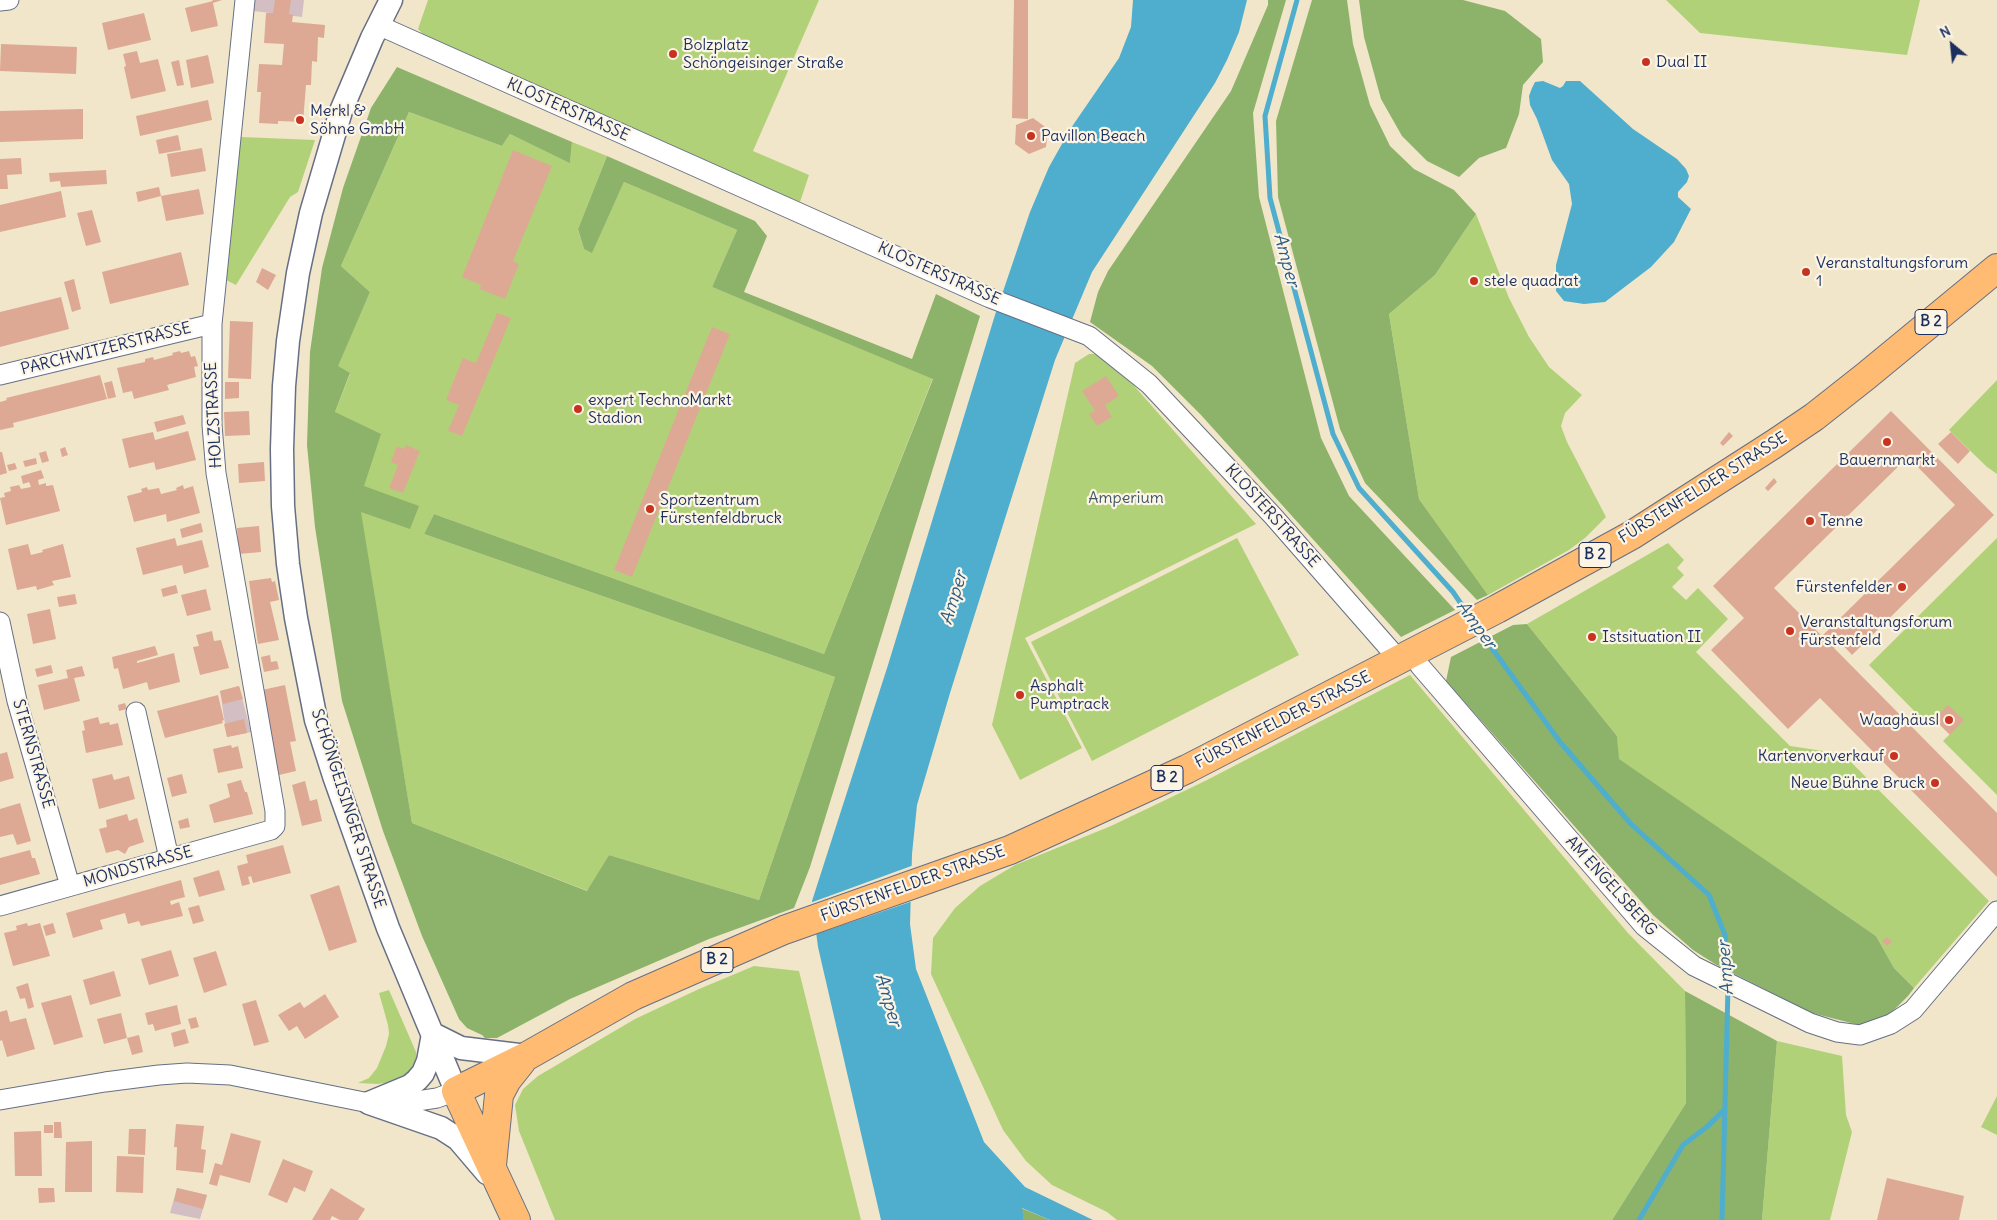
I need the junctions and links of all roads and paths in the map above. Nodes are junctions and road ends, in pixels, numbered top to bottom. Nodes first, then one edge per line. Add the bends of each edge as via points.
1 (9, 0) edge
2 (245, 0) edge
3 (392, 0) edge
4 (0, 2) edge
5 (378, 25) junction
6 (1997, 268) edge
7 (212, 324) junction
8 (0, 375) edge
9 (0, 622) edge
10 (1406, 657) junction
11 (136, 712) dead end
12 (275, 826) joint
13 (169, 858) junction
14 (70, 886) junction
15 (0, 906) edge
16 (1997, 911) edge
17 (433, 1034) junction
18 (527, 1056) junction
19 (456, 1091) junction
20 (0, 1100) edge
21 (368, 1103) junction
22 (497, 1179) junction
23 (516, 1220) edge

1 - 4 street
2 - 7 street, HOLZSTRASSE
3 - 5 street, SCHÖNGEISINGER STRASSE
5 - 10 street, KLOSTERSTRASSE via 1000,302 1089,336 1149,384
5 - 17 street, SCHÖNGEISINGER STRASSE via 333,136 298,273 284,386 283,506 296,618 316,720 388,928
6 - 10 main road, FÜRSTENFELDER STRASSE / B 2 via 1866,376 1774,444 1632,535
7 - 8 street, PARCHWITZERSTRASSE
7 - 12 street, HOLZSTRASSE via 212,425 216,473
9 - 14 street, STERNSTRASSE via 17,701
10 - 16 street, AM ENGELSBERG via 1420,666 1644,926 1694,966 1810,1023 1860,1035 1891,1024 1913,1010
10 - 18 main road, FÜRSTENFELDER STRASSE / B 2 via 1187,769 1010,850 802,924 633,996
11 - 13 street
12 - 13 street, MONDSTRASSE via 272,830
13 - 14 street, MONDSTRASSE
14 - 15 street, MONDSTRASSE
17 - 18 street via 461,1048
17 - 19 street, SCHÖNGEISINGER STRASSE
17 - 21 street via 428,1061 418,1080
18 - 19 main road, FÜRSTENFELDER STRASSE
18 - 22 main road via 499,1095
19 - 21 street via 437,1098 404,1103
19 - 22 main road, SCHÖNGEISINGER STRASSE
20 - 21 street via 158,1075 230,1074
21 - 22 street via 441,1128 458,1139
22 - 23 main road, SCHÖNGEISINGER STRASSE

